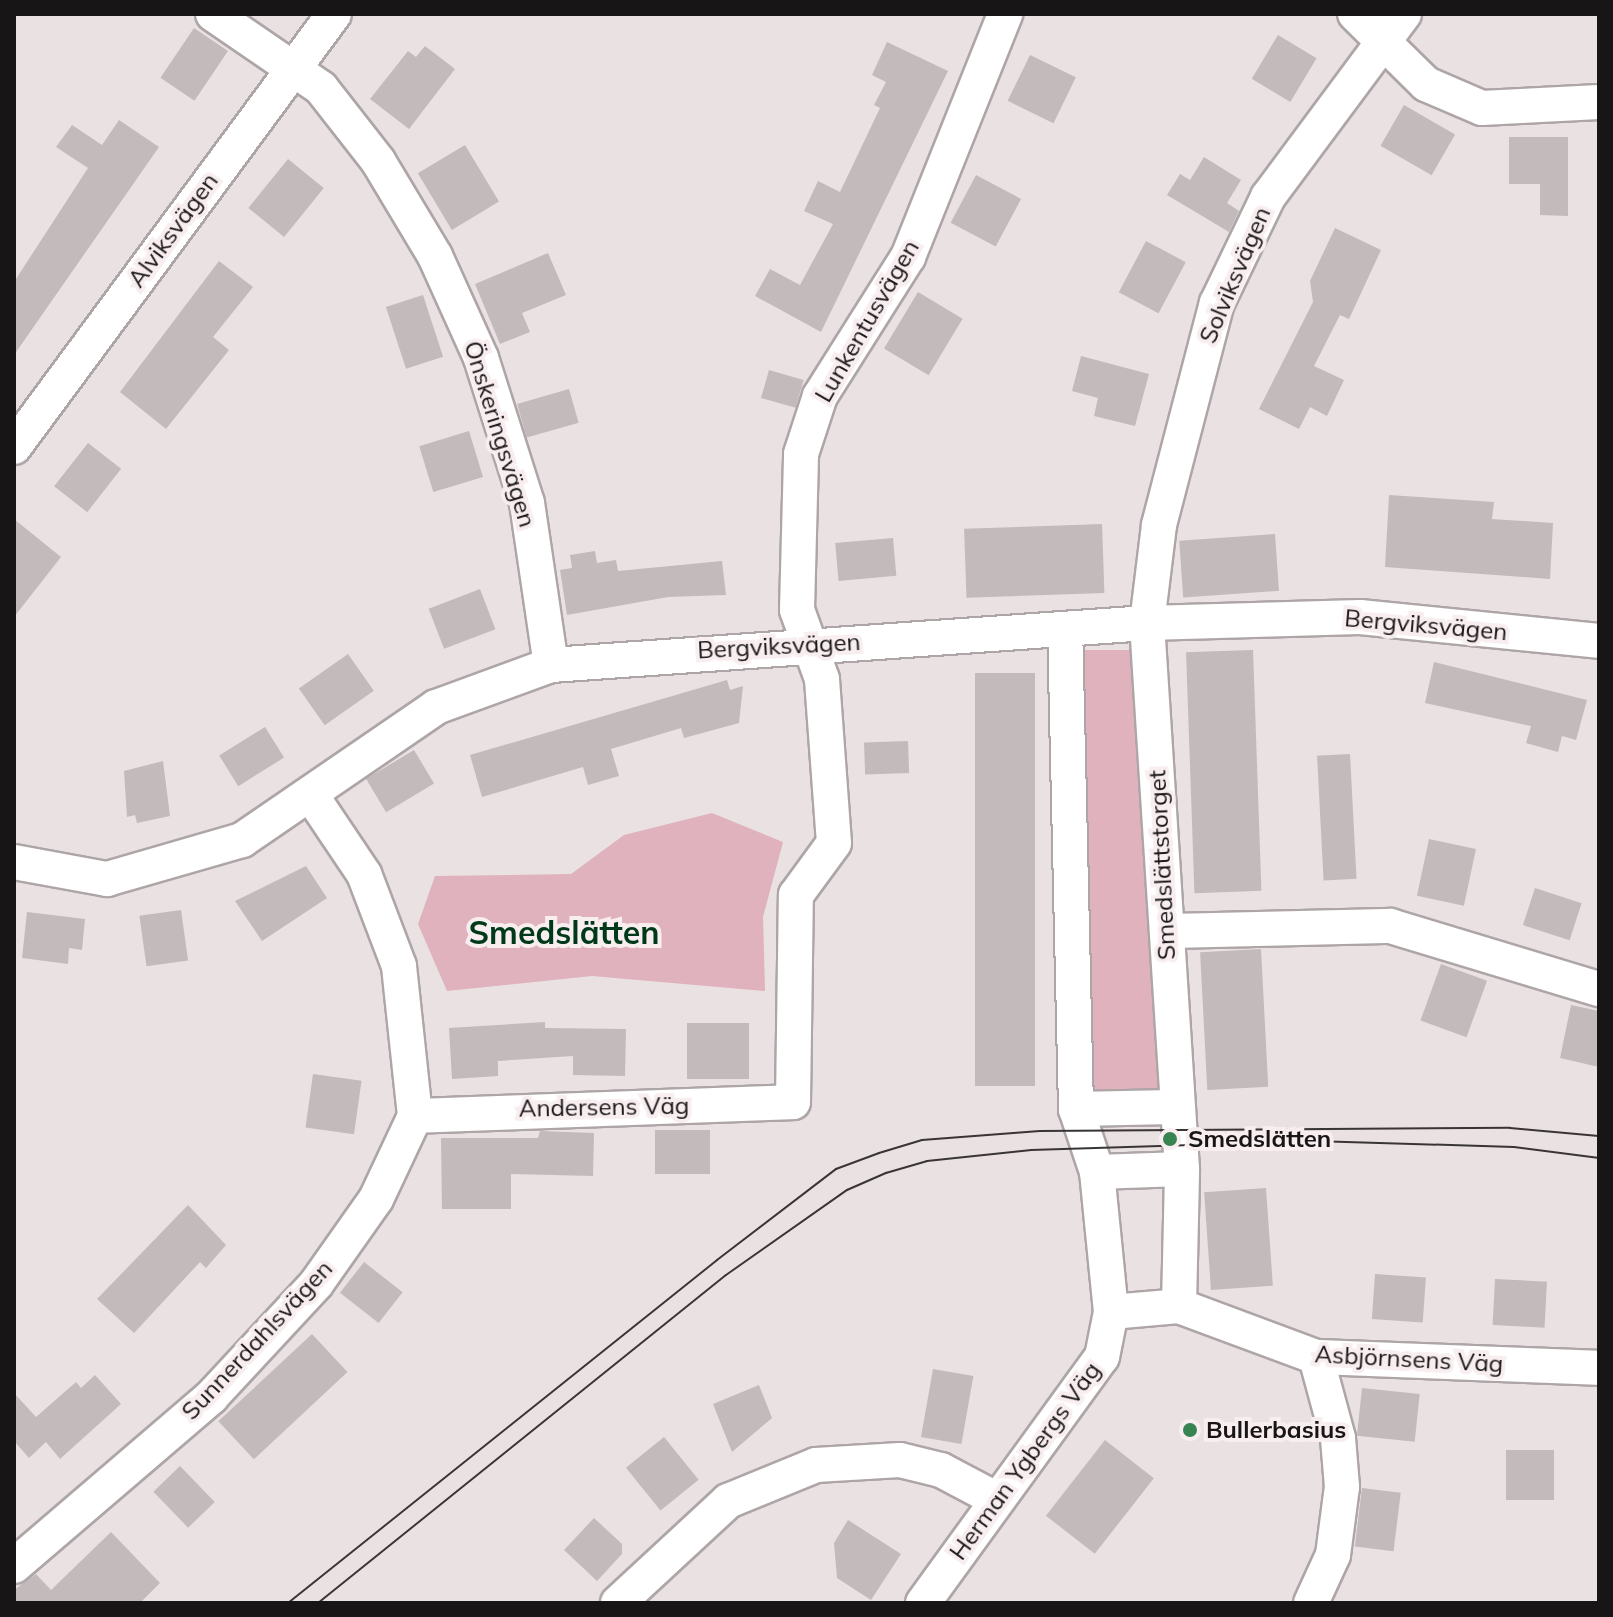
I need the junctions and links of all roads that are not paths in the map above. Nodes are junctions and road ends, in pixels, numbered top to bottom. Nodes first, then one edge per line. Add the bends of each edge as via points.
1 (213, 14) edge
2 (334, 14) edge
3 (1005, 14) edge
4 (1355, 14) edge
5 (1392, 26) edge
6 (292, 67) junction
7 (1599, 102) edge
8 (14, 447) edge
9 (1147, 623) junction
10 (1065, 629) junction
11 (1599, 641) edge
12 (807, 645) junction
13 (551, 665) junction
14 (311, 795) junction
15 (14, 862) edge
16 (1167, 931) junction
17 (1599, 989) edge
18 (793, 1102) joint
19 (1173, 1107) junction
20 (1076, 1109) junction
21 (415, 1116) junction
22 (1182, 1169) junction
23 (1097, 1172) junction
24 (1179, 1306) junction
25 (1111, 1312) junction
26 (1316, 1357) junction
27 (1599, 1368) edge
28 (996, 1499) junction
29 (14, 1566) edge
30 (618, 1603) edge
31 (923, 1603) edge
32 (1311, 1603) edge

1 - 6 street, Önskeringsvägen
2 - 6 street, Alviksvägen
3 - 12 street, Lunkentusvägen via 908,257 820,396 801,454 797,610
4 - 5 street
5 - 7 street via 1426,84 1482,108
5 - 9 street, Solviksvägen via 1268,197 1217,303 1183,410
6 - 8 street, Alviksvägen
6 - 13 street, Önskeringsvägen via 321,88 378,161 435,256 481,358 527,503
9 - 10 street, Bergviksvägen
9 - 11 street, Bergviksvägen via 1360,617
9 - 16 street, Smedslättstorget
10 - 12 street, Bergviksvägen
10 - 20 street
12 - 13 street, Bergviksvägen
12 - 18 street, Lunkentusvägen via 822,679 834,843 796,895
13 - 14 street, Bergviksvägen via 436,707
14 - 15 street, Bergviksvägen via 242,840 107,879
14 - 21 street via 364,874 399,966
16 - 17 street via 1390,926
16 - 19 street, Smedslättstorget
18 - 21 street, Andersens Väg
19 - 20 street
19 - 22 street, Smedslättstorget
20 - 23 street
21 - 29 street, Sunnerdahlsvägen via 376,1199 316,1284 211,1397
22 - 23 street
22 - 24 street, Smedslättstorget
23 - 25 street
24 - 25 street
24 - 26 street, Asbjörnsens Väg
25 - 28 street, Herman Ygbergs Väg via 1102,1357
26 - 27 street, Asbjörnsens Väg
26 - 32 street via 1338,1438 1342,1487 1333,1555
28 - 30 street via 941,1470 900,1460 816,1465 728,1501
28 - 31 street, Herman Ygbergs Väg

